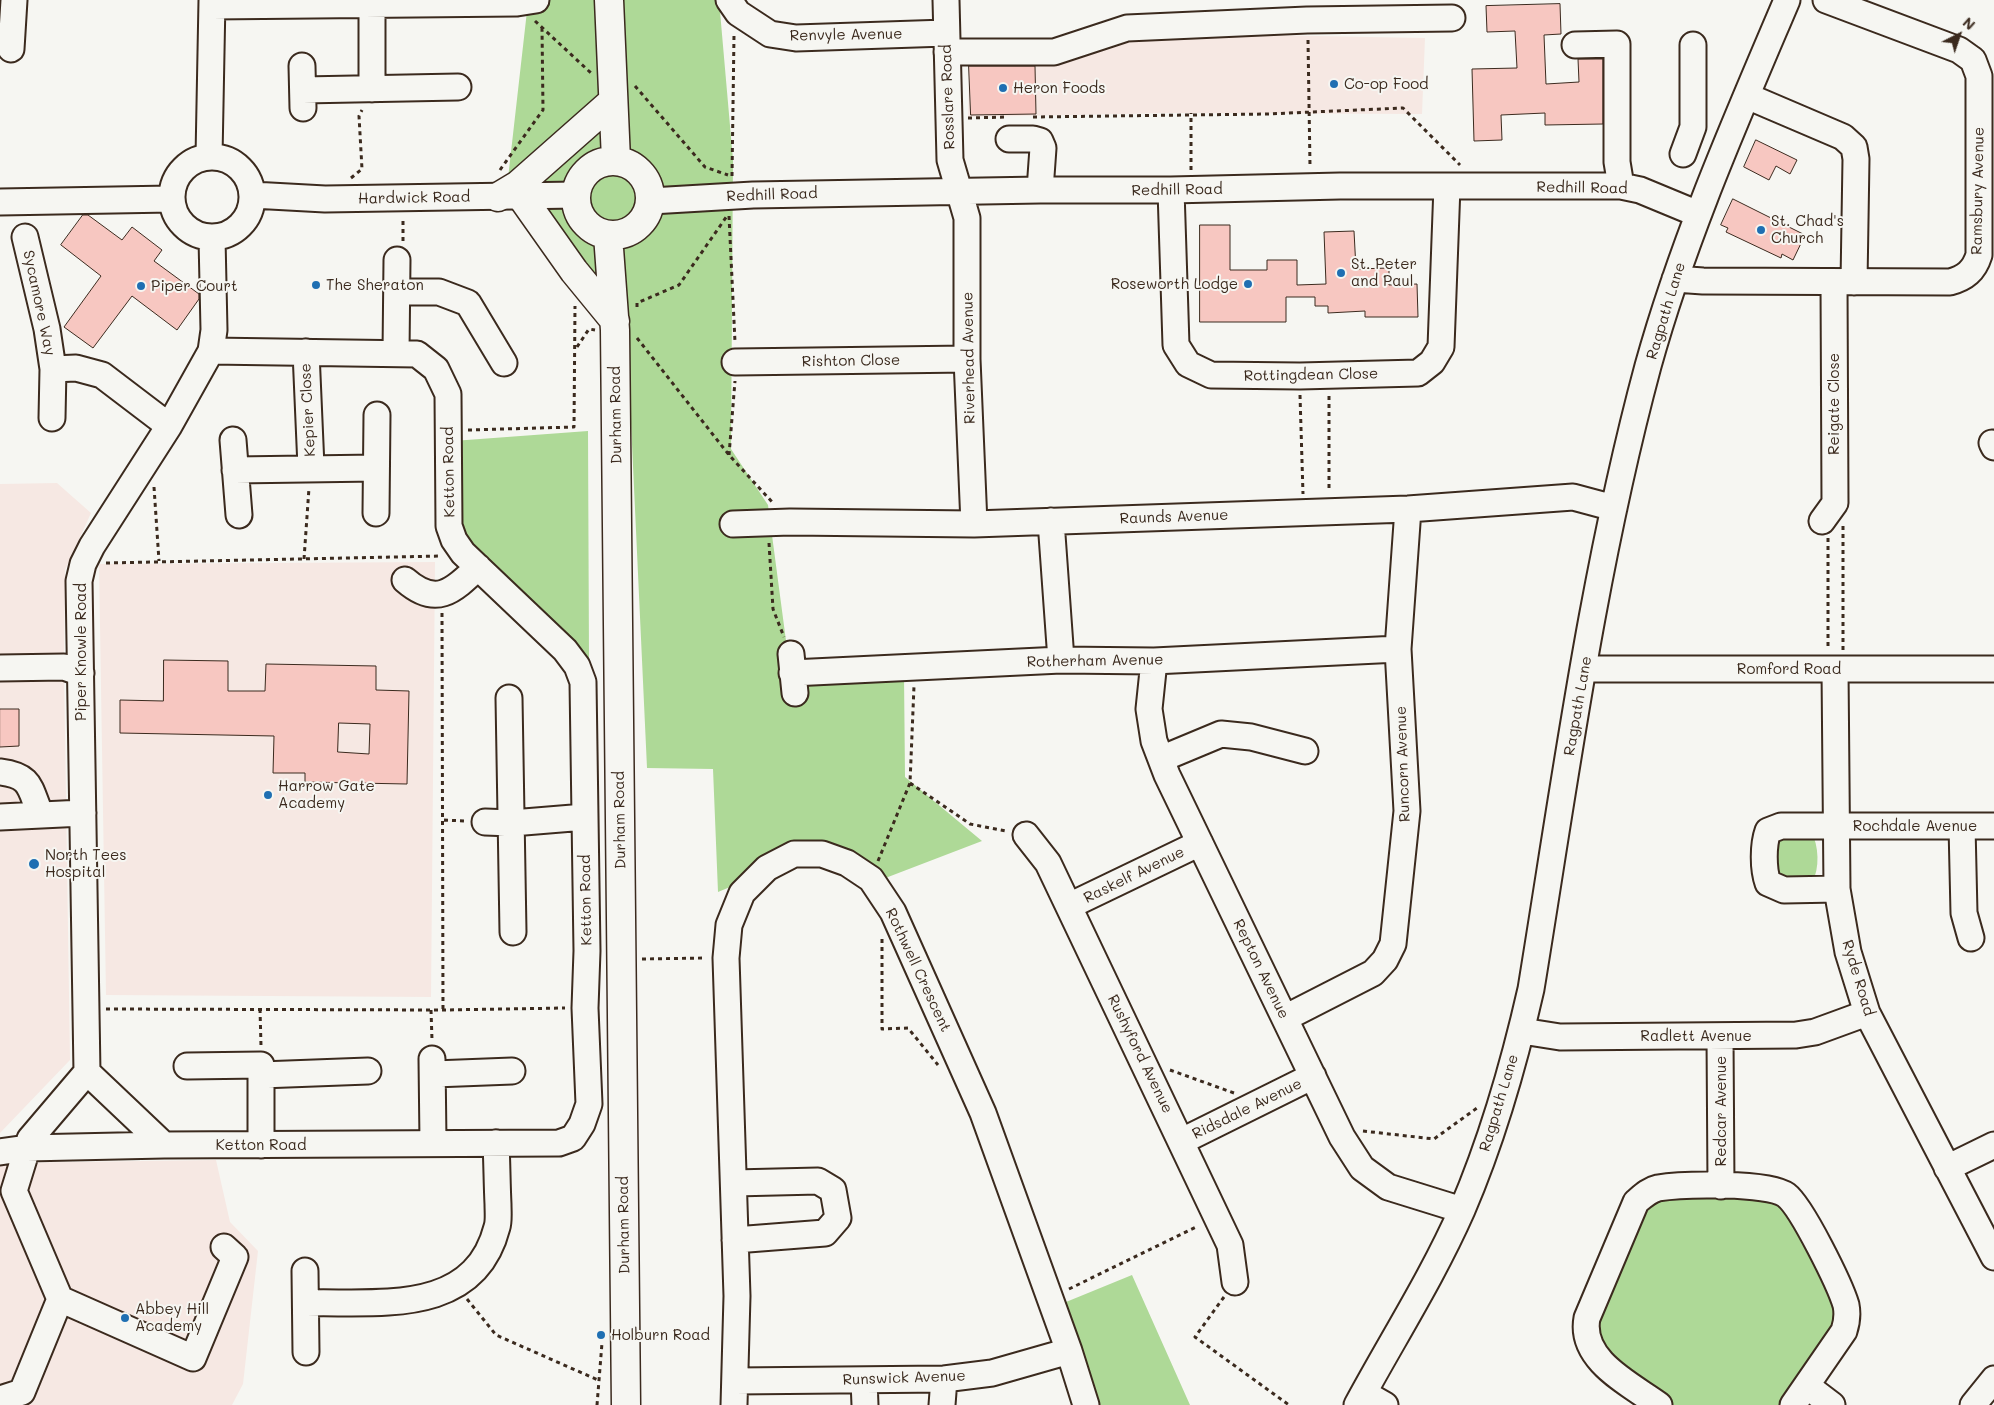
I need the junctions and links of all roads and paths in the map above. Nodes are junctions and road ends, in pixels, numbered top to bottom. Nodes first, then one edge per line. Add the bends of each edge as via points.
1 (14, 0) edge
2 (536, 0) edge
3 (609, 0) edge
4 (946, 0) edge
5 (1787, 0) edge
6 (1826, 0) edge
7 (408, 2) edge
8 (212, 3) edge
9 (372, 5) junction
10 (734, 7) edge
11 (1452, 18) dead end
12 (1307, 20) junction
13 (542, 27) dead end
14 (947, 42) junction
15 (1575, 45) dead end
16 (1693, 45) dead end
17 (11, 49) dead end
18 (302, 66) dead end
19 (458, 87) dead end
20 (372, 88) junction
21 (1747, 96) junction
22 (612, 102) junction
23 (1191, 113) junction
24 (1025, 117) dead end
25 (967, 127) dead end
26 (1012, 128) joint
27 (1724, 150) junction
28 (210, 157) junction
29 (616, 160) junction
30 (1987, 165) edge
31 (1191, 170) dead end
32 (1447, 186) junction
33 (1474, 186) junction
34 (1621, 186) junction
35 (1309, 187) junction
36 (1040, 190) junction
37 (1171, 190) junction
38 (959, 193) junction
39 (252, 195) junction
40 (576, 195) junction
41 (500, 197) junction
42 (403, 198) junction
43 (171, 199) junction
44 (324, 200) junction
45 (651, 201) junction
46 (0, 202) edge
47 (730, 205) junction
48 (1698, 214) junction
49 (608, 235) junction
50 (25, 237) dead end
51 (212, 238) junction
52 (397, 260) joint
53 (574, 271) junction
54 (1675, 279) junction
55 (1844, 282) junction
56 (397, 292) junction
57 (622, 321) junction
58 (211, 351) junction
59 (306, 352) junction
60 (396, 352) junction
61 (967, 359) junction
62 (504, 363) dead end
63 (735, 363) junction
64 (53, 369) junction
65 (1300, 376) junction
66 (1329, 376) junction
67 (376, 415) dead end
68 (52, 418) dead end
69 (169, 426) junction
70 (448, 431) junction
71 (233, 440) dead end
72 (151, 454) junction
73 (729, 455) junction
74 (311, 467) junction
75 (376, 468) junction
76 (236, 470) junction
77 (1614, 508) junction
78 (1408, 509) junction
79 (1329, 510) junction
80 (1304, 512) junction
81 (376, 513) dead end
82 (239, 515) dead end
83 (1825, 517) junction
84 (1051, 521) junction
85 (779, 522) junction
86 (974, 524) junction
87 (733, 525) dead end
88 (304, 559) junction
89 (470, 560) junction
90 (159, 561) junction
91 (83, 564) junction
92 (405, 580) dead end
93 (442, 608) dead end
94 (1398, 649) junction
95 (1061, 660) junction
96 (1154, 661) junction
97 (0, 668) edge
98 (914, 668) junction
99 (1584, 669) junction
100 (1835, 669) junction
101 (1994, 669) edge
102 (81, 673) junction
103 (793, 673) joint
104 (509, 698) dead end
105 (1305, 750) dead end
106 (1161, 759) junction
107 (0, 772) edge
108 (910, 783) junction
109 (83, 814) junction
110 (40, 815) junction
111 (0, 817) edge
112 (585, 817) junction
113 (486, 822) dead end
114 (512, 823) junction
115 (1836, 826) junction
116 (1962, 826) junction
117 (1994, 826) edge
118 (1026, 834) joint
119 (1200, 843) junction
120 (871, 879) junction
121 (1837, 888) junction
122 (1069, 906) junction
123 (513, 932) dead end
124 (882, 934) dead end
125 (1971, 938) dead end
126 (726, 958) junction
127 (622, 960) junction
128 (585, 1008) junction
129 (87, 1009) junction
130 (260, 1009) junction
131 (431, 1010) junction
132 (444, 1010) junction
133 (1867, 1013) junction
134 (1285, 1018) junction
135 (1522, 1031) junction
136 (1720, 1037) junction
137 (960, 1063) junction
138 (187, 1066) dead end
139 (433, 1067) junction
140 (261, 1070) junction
141 (368, 1071) dead end
142 (512, 1071) dead end
143 (87, 1072) junction
144 (1312, 1076) junction
145 (1182, 1141) junction
146 (433, 1142) junction
147 (496, 1143) junction
148 (164, 1145) junction
149 (262, 1145) junction
150 (1994, 1145) edge
151 (27, 1148) junction
152 (0, 1152) edge
153 (1947, 1168) junction
154 (734, 1183) junction
155 (1721, 1186) junction
156 (7, 1194) edge
157 (1462, 1210) junction
158 (1217, 1216) junction
159 (735, 1240) junction
160 (224, 1247) dead end
161 (1994, 1258) edge
162 (305, 1271) dead end
163 (1235, 1282) joint
164 (456, 1285) junction
165 (1050, 1298) junction
166 (60, 1300) junction
167 (306, 1303) junction
168 (1069, 1351) junction
169 (306, 1352) dead end
170 (944, 1379) junction
171 (1994, 1379) edge
172 (598, 1380) dead end
173 (735, 1380) junction
174 (864, 1380) junction
175 (1800, 1396) edge
176 (0, 1399) edge
177 (1369, 1401) edge
178 (626, 1405) edge
179 (734, 1405) edge
180 (865, 1405) edge
181 (942, 1405) edge
182 (1086, 1405) edge
183 (1288, 1405) edge
184 (1659, 1405) edge
185 (1832, 1405) edge
186 (1973, 1405) edge

1 - 17 street
2 - 7 street via 517,3
3 - 22 main road
4 - 14 street, Rosslare Road
5 - 21 street, Ragpath Lane
6 - 30 street, Ramsbury Avenue via 1959,50 1973,60 1978,76
7 - 9 street
8 - 9 street
8 - 28 street
9 - 20 street
10 - 14 street, Renvyle Avenue via 770,34 796,38
10 - 47 path
11 - 12 street, Renvyle Avenue
12 - 14 street, Renvyle Avenue via 1127,28 1054,52
12 - 35 path via 1311,145
13 - 41 path via 543,110
14 - 38 street, Rosslare Road via 950,160
15 - 34 street via 1617,44 1617,162
16 - 27 street via 1687,143
18 - 20 street via 303,99
19 - 20 street
20 - 44 path via 359,116 362,169
21 - 27 street, Ragpath Lane
21 - 55 street, Reigate Close via 1844,137 1854,147 1856,159
22 - 29 main road
22 - 41 main road
23 - 24 path
23 - 31 path
23 - 33 path via 1267,114 1403,108 1459,163
25 - 26 path via 966,118
26 - 36 street via 1040,142 1043,148
27 - 48 street, Ragpath Lane
28 - 39 street via 226,160 240,168
28 - 43 street via 191,162 180,172 174,182
29 - 40 main road via 595,164 584,173
29 - 45 main road via 627,162 639,170 647,182
30 - 55 street, Ramsbury Avenue via 1979,255 1969,274 1950,282
32 - 33 street, Redhill Road
32 - 35 street, Redhill Road
32 - 66 street, Rottingdean Close via 1441,347 1432,362 1418,373
33 - 34 street, Redhill Road
34 - 48 street, Redhill Road via 1640,190
35 - 37 street, Redhill Road
36 - 37 street, Redhill Road
36 - 38 street, Redhill Road
37 - 65 street, Rottingdean Close via 1176,345 1188,364 1211,375
38 - 47 street, Redhill Road
38 - 61 street, Riverhead Avenue via 967,218
39 - 44 street, Hardwick Road
39 - 51 street via 250,210 243,223 225,236
40 - 41 street, Hardwick Road
40 - 49 main road via 582,218 590,227
41 - 42 street, Hardwick Road
41 - 53 main road
42 - 44 street, Hardwick Road
42 - 52 path via 402,259
43 - 46 street
43 - 51 street via 176,216 184,227 194,234
45 - 47 street, Redhill Road
45 - 49 main road via 648,212 634,229
47 - 57 path via 679,285 637,303
47 - 63 path
48 - 54 street, Ragpath Lane
49 - 57 main road, Durham Road
50 - 64 street, Sycamore Way
51 - 58 street, Piper Knowle Road via 214,330
52 - 56 street
53 - 57 main road
53 - 70 path via 577,347 574,427
54 - 55 street, Ramsbury Avenue
54 - 77 street, Ragpath Lane via 1648,367
55 - 83 street, Reigate Close via 1834,503
56 - 60 street
56 - 62 street via 439,292 468,303
57 - 73 path
57 - 127 main road, Durham Road
58 - 59 street, Ketton Road
58 - 69 street, Piper Knowle Road
59 - 60 street, Ketton Road
59 - 74 street, Kepier Close
60 - 70 street, Ketton Road via 417,354 436,369 448,394
61 - 63 street, Rishton Close
61 - 86 street, Riverhead Avenue
63 - 73 path
64 - 68 street, Sycamore Way
64 - 69 street, Sycamore Way via 76,368 102,375
65 - 66 street, Rottingdean Close
65 - 80 path
66 - 79 path
67 - 75 street
69 - 72 street, Piper Knowle Road
70 - 89 street, Ketton Road via 449,526 454,540
71 - 76 street
72 - 90 path
72 - 91 street, Piper Knowle Road
73 - 85 path
74 - 75 street
74 - 76 street
74 - 88 path
75 - 81 street
76 - 82 street
77 - 78 street, Raunds Avenue via 1573,497
77 - 99 street, Ragpath Lane
78 - 79 street, Raunds Avenue
78 - 94 street, Runcorn Avenue
79 - 80 street, Raunds Avenue
80 - 84 street, Raunds Avenue
83 - 100 path
83 - 100 path via 1843,526
84 - 86 street, Raunds Avenue
84 - 95 street
85 - 86 street, Raunds Avenue
85 - 87 street, Raunds Avenue
85 - 103 path via 773,609
88 - 89 path
88 - 90 path
89 - 92 street via 456,588 435,596 417,591
89 - 112 street, Ketton Road via 566,650 577,666 583,682
90 - 91 path
91 - 102 street, Piper Knowle Road via 79,581
93 - 132 path
94 - 96 street, Rotherham Avenue
94 - 134 street, Runcorn Avenue via 1406,811 1394,944 1373,973
95 - 96 street, Rotherham Avenue
95 - 98 street, Rotherham Avenue
96 - 106 street, Repton Avenue via 1149,709 1154,741
97 - 102 street via 64,668
98 - 103 street, Rotherham Avenue
98 - 108 path
99 - 100 street, Romford Road
99 - 135 street, Ragpath Lane
100 - 101 street, Romford Road
100 - 115 street, Ryde Road
102 - 109 street, Piper Knowle Road
104 - 114 street
105 - 106 street via 1252,737 1221,734
106 - 119 street, Repton Avenue
107 - 110 street via 21,776 29,783
108 - 118 path via 970,824
108 - 120 path
109 - 110 street
109 - 129 street, Piper Knowle Road
110 - 111 street
112 - 114 street
112 - 128 street, Ketton Road
113 - 114 street
114 - 123 street
115 - 116 street, Rochdale Avenue
115 - 121 street, Ryde Road
115 - 121 street, Rochdale Avenue via 1774,827 1768,831 1765,875 1768,884 1784,890
116 - 117 street, Rochdale Avenue
116 - 125 street via 1964,914
118 - 122 street, Rushyford Avenue via 1048,863
119 - 122 street, Raskelf Avenue
119 - 134 street, Repton Avenue
120 - 126 street, Rothwell Crescent via 847,862 822,854 794,854 767,868 742,893 729,925
120 - 137 street, Rothwell Crescent via 893,912
121 - 133 street, Ryde Road via 1848,952
122 - 145 street, Rushyford Avenue
124 - 137 path via 882,1029 908,1028 943,1072
126 - 127 path
126 - 154 street, Rothwell Crescent
127 - 178 main road, Durham Road via 621,1139
128 - 132 path
128 - 147 street, Ketton Road via 589,1104 573,1138 559,1143
129 - 130 path
129 - 143 street, Piper Knowle Road
130 - 131 path
130 - 140 path
131 - 132 path
131 - 139 path
133 - 136 street, Radlett Avenue via 1805,1034
133 - 153 street, Ryde Road
134 - 144 street, Repton Avenue
135 - 136 street, Radlett Avenue via 1560,1036
135 - 157 street, Ragpath Lane via 1484,1153
136 - 155 street, Redcar Avenue
137 - 165 street, Rothwell Crescent via 983,1113
138 - 140 street
139 - 142 street
139 - 146 street
140 - 141 street
140 - 149 street
143 - 148 street
143 - 151 street via 30,1139
144 - 145 street, Ridsdale Avenue
144 - 157 street, Repton Avenue via 1342,1138 1362,1168 1388,1187
145 - 158 street, Rushyford Avenue
146 - 147 street, Ketton Road
146 - 149 street, Ketton Road
147 - 164 street via 498,1226 487,1252 473,1271
148 - 149 street, Ketton Road
148 - 151 street, Ketton Road
150 - 153 street
151 - 152 street, Ketton Road
151 - 156 street
153 - 161 street, Ryde Road
154 - 159 street, Rothwell Crescent
154 - 159 street via 818,1181 833,1190 838,1218 826,1233
155 - 175 street via 1756,1186 1786,1195 1801,1215 1841,1292 1848,1318 1844,1331
155 - 184 street via 1658,1188 1636,1202 1587,1318 1587,1342 1599,1360
156 - 166 street
157 - 177 street, Ragpath Lane
158 - 163 street, Rushyford Avenue via 1230,1245
158 - 165 path
159 - 173 street, Rothwell Crescent
160 - 166 street via 236,1257 193,1358
162 - 167 street
163 - 183 path via 1195,1336
164 - 167 street via 442,1294 418,1300
164 - 172 path via 496,1335
165 - 168 street, Rothwell Crescent
166 - 176 street via 22,1392
167 - 169 street
168 - 170 street, Runswick Avenue via 992,1373
168 - 182 street, Rothwell Crescent
170 - 174 street, Runswick Avenue
170 - 181 street
171 - 186 street
173 - 174 street, Runswick Avenue
173 - 179 street, Rothwell Crescent
174 - 180 street
175 - 185 street

